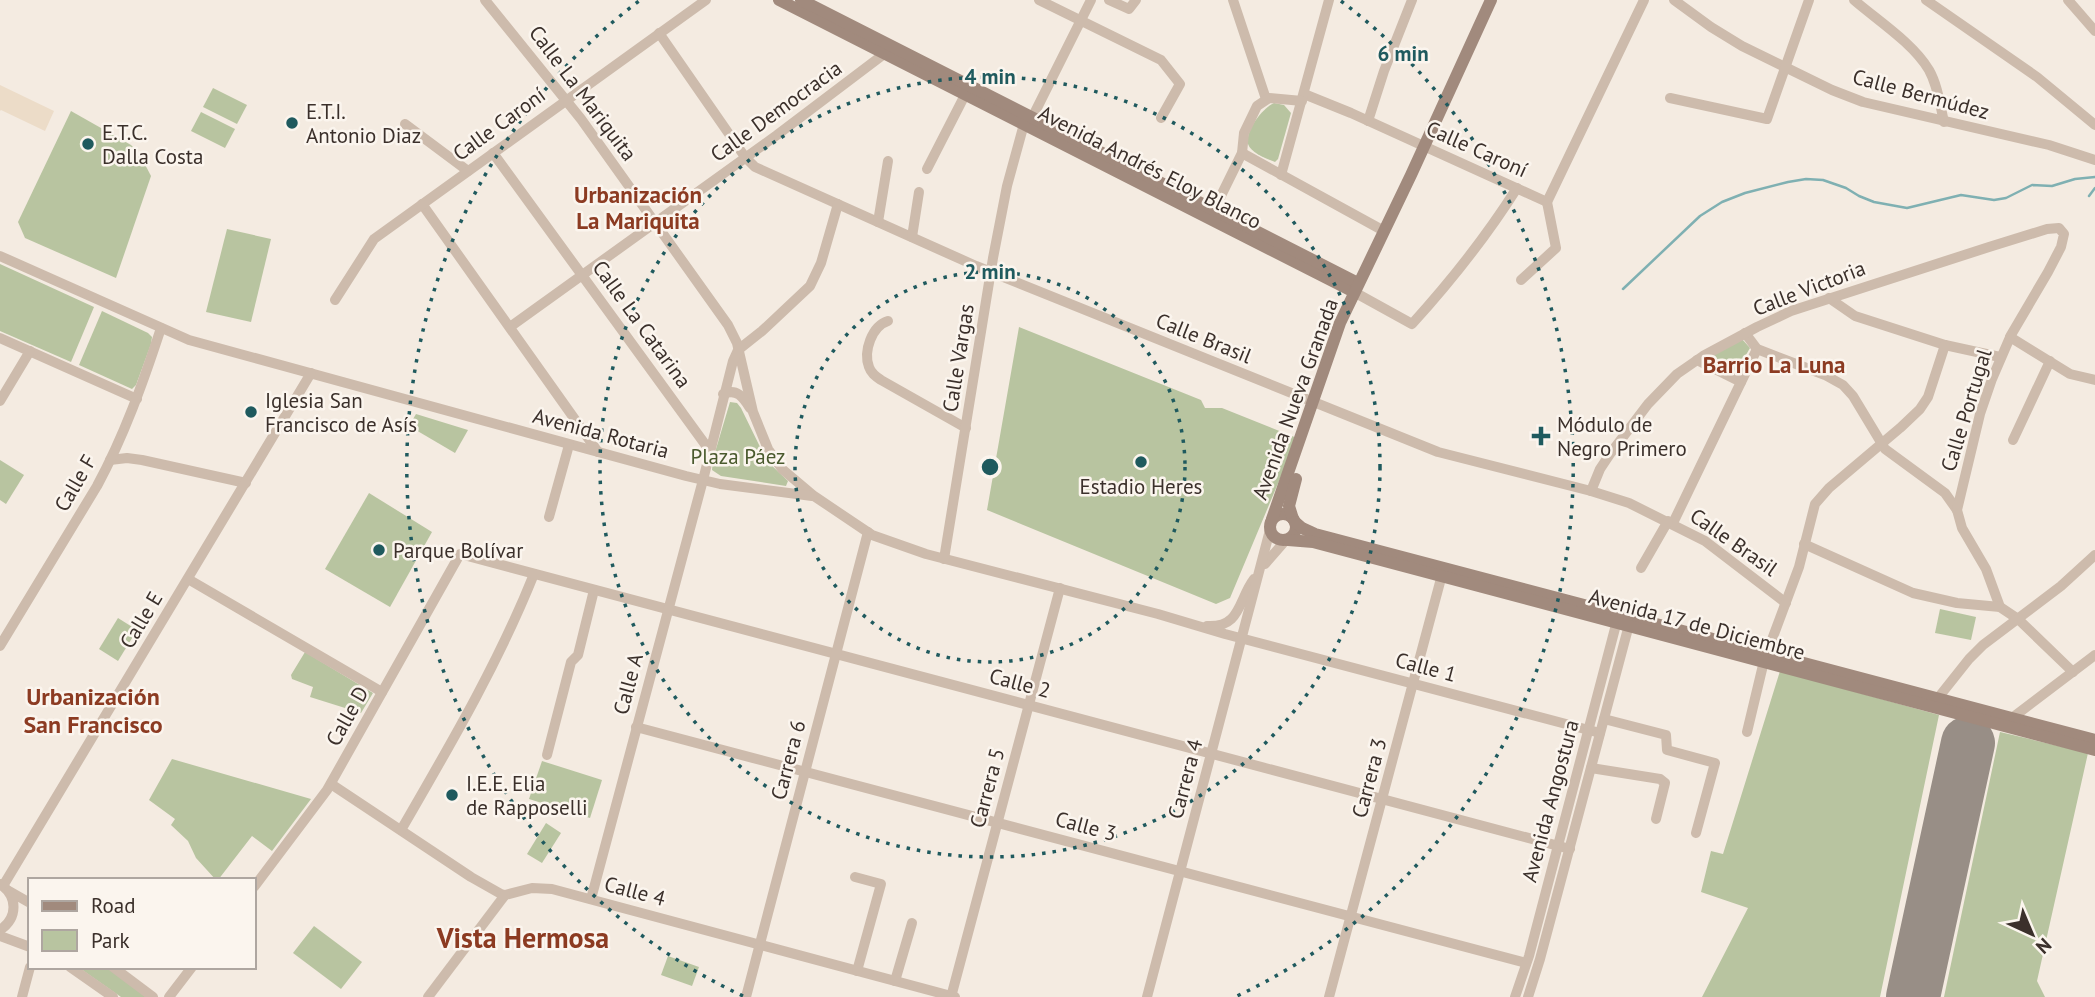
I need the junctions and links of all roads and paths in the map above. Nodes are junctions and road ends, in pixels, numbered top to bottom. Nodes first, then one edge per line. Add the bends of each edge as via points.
1 (485, 0) edge
2 (706, 0) edge
3 (779, 0) edge
4 (801, 0) edge
5 (1039, 0) edge
6 (1091, 0) edge
7 (1109, 0) edge
8 (1136, 0) edge
9 (1233, 0) edge
10 (1329, 0) edge
11 (1412, 0) edge
12 (1491, 0) edge
13 (1644, 0) edge
14 (1674, 0) edge
15 (1809, 0) edge
16 (1853, 0) edge
17 (1926, 0) edge
18 (2068, 0) edge
19 (1080, 21) junction
20 (2095, 31) edge
21 (659, 33) junction
22 (889, 50) junction
23 (1785, 67) junction
24 (965, 94) junction
25 (1303, 98) junction
26 (1670, 98) dead end
27 (1266, 99) junction
28 (566, 100) junction
29 (1161, 118) dead end
30 (1028, 121) junction
31 (1368, 121) junction
32 (1944, 122) junction
33 (405, 124) dead end
34 (2095, 125) edge
35 (1425, 146) junction
36 (493, 153) junction
37 (1242, 153) junction
38 (746, 157) junction
39 (2095, 160) edge
40 (888, 162) dead end
41 (927, 169) dead end
42 (468, 171) junction
43 (1281, 175) junction
44 (1517, 188) junction
45 (919, 192) dead end
46 (1547, 202) junction
47 (422, 204) junction
48 (838, 204) junction
49 (1214, 210) junction
50 (877, 222) junction
51 (655, 223) junction
52 (2062, 230) joint
53 (1384, 231) junction
54 (912, 237) junction
55 (0, 256) edge
56 (991, 272) junction
57 (583, 275) junction
58 (1521, 280) dead end
59 (1356, 288) junction
60 (1829, 298) junction
61 (335, 300) dead end
62 (888, 321) dead end
63 (510, 327) junction
64 (161, 328) junction
65 (1745, 333) junction
66 (2010, 337) junction
67 (0, 338) edge
68 (1945, 345) junction
69 (1757, 349) junction
70 (738, 350) junction
71 (30, 351) junction
72 (2000, 358) junction
73 (1697, 360) junction
74 (2050, 361) junction
75 (311, 373) junction
76 (2095, 380) edge
77 (1741, 382) junction
78 (723, 394) junction
79 (137, 399) junction
80 (0, 401) edge
81 (1317, 405) junction
82 (753, 412) junction
83 (966, 428) junction
84 (2012, 440) dead end
85 (1881, 443) junction
86 (569, 445) junction
87 (710, 451) junction
88 (598, 453) junction
89 (110, 460) junction
90 (703, 480) junction
91 (246, 483) junction
92 (1591, 491) junction
93 (814, 496) junction
94 (1957, 510) junction
95 (549, 517) dead end
96 (1294, 520) junction
97 (1670, 522) junction
98 (1271, 524) junction
99 (868, 532) junction
100 (1287, 540) junction
101 (1804, 544) junction
102 (460, 554) joint
103 (2095, 555) edge
104 (944, 559) junction
105 (1641, 568) dead end
106 (1260, 572) junction
107 (1442, 572) junction
108 (534, 574) junction
109 (188, 579) junction
110 (1060, 588) junction
111 (594, 590) junction
112 (1786, 603) junction
113 (2000, 607) junction
114 (667, 610) junction
115 (1624, 620) junction
116 (2018, 620) junction
117 (1196, 625) junction
118 (4, 632) edge
119 (1242, 638) junction
120 (0, 646) edge
121 (836, 654) junction
122 (1766, 657) junction
123 (2093, 659) edge
124 (2073, 672) junction
125 (1413, 683) junction
126 (382, 692) junction
127 (1938, 698) junction
128 (1029, 706) junction
129 (2012, 718) junction
130 (1604, 719) junction
131 (636, 727) junction
132 (1588, 730) junction
133 (1747, 732) dead end
134 (1600, 733) junction
135 (2095, 740) edge
136 (2095, 750) edge
137 (547, 755) dead end
138 (1211, 755) junction
139 (1591, 768) junction
140 (805, 772) junction
141 (331, 783) junction
142 (1383, 800) junction
143 (1656, 819) dead end
144 (998, 823) junction
145 (401, 830) junction
146 (1696, 833) dead end
147 (1558, 846) junction
148 (1570, 849) junction
149 (1181, 871) junction
150 (855, 877) dead end
151 (256, 884) edge
152 (4, 887) edge
153 (505, 895) junction
154 (590, 899) junction
155 (28, 902) edge
156 (1351, 916) junction
157 (912, 923) dead end
158 (0, 930) edge
159 (0, 936) edge
160 (760, 944) junction
161 (28, 946) edge
162 (1526, 963) junction
163 (29, 969) edge
164 (73, 969) edge
165 (116, 969) edge
166 (190, 969) edge
167 (857, 971) junction
168 (895, 981) junction
169 (22, 997) edge
170 (113, 997) edge
171 (153, 997) edge
172 (169, 997) edge
173 (428, 997) edge
174 (746, 997) edge
175 (952, 997) edge
176 (1147, 997) edge
177 (1329, 997) edge
178 (1515, 997) edge
179 (1528, 997) edge

1 - 28 street, Calle La Mariquita
2 - 21 street, Calle Caroní
3 - 22 street, Avenida Andrés Eloy Blanco
4 - 22 street, Avenida Andrés Eloy Blanco
5 - 19 street
6 - 19 street
7 - 8 street via 1129,9
9 - 27 street
10 - 25 street
11 - 31 street
12 - 35 street, Avenida Nueva Granada
13 - 46 street
14 - 23 street, Calle Bermúdez via 1726,37
15 - 23 street
16 - 32 street via 1923,62 1937,89
17 - 34 street via 2037,77
18 - 20 street
19 - 29 street via 1161,60 1180,84
19 - 30 street
21 - 28 street, Calle Caroní
21 - 38 street, Calle Brasil
22 - 24 street, Avenida Andrés Eloy Blanco
22 - 30 street, Avenida Andrés Eloy Blanco
22 - 38 street, Calle Democracia
23 - 26 street via 1767,119
23 - 32 street, Calle Bermúdez via 1863,102
24 - 30 street, Avenida Andrés Eloy Blanco
24 - 41 street
25 - 27 street, Calle Caroní
25 - 31 street, Calle Caroní
25 - 43 street
27 - 37 street via 1246,128
28 - 36 street, Calle Caroní
28 - 51 street, Calle La Mariquita
30 - 49 street, Avenida Andrés Eloy Blanco
30 - 56 street, Calle Vargas via 1007,186
30 - 59 street, Avenida Andrés Eloy Blanco
31 - 35 street, Calle Caroní
32 - 39 street, Calle Bermúdez
33 - 42 street
35 - 44 street, Calle Caroní
35 - 53 street, Avenida Nueva Granada
36 - 42 street, Calle Caroní
36 - 57 street, Calle La Catarina
37 - 43 street
37 - 49 street
38 - 48 street, Calle Brasil via 755,167
38 - 51 street, Calle Democracia
40 - 50 street
42 - 47 street, Calle Caroní
43 - 53 street
44 - 46 street, Calle Caroní
44 - 59 street via 1470,256 1412,324
45 - 54 street
46 - 58 street via 1556,248
47 - 61 street, Calle Caroní via 374,239
47 - 63 street
48 - 50 street, Calle Brasil
48 - 70 street via 810,286
49 - 59 street, Avenida Andrés Eloy Blanco
50 - 54 street, Calle Brasil
51 - 57 street, Calle Democracia
51 - 70 street, Calle La Mariquita via 728,325
52 - 60 street, Calle Victoria via 2047,229
52 - 66 street, Calle Portugal via 2063,240 2054,259
53 - 59 street, Avenida Nueva Granada
54 - 56 street, Calle Brasil
55 - 64 street, Avenida Rotaria
56 - 81 street, Calle Brasil
56 - 83 street, Calle Vargas
57 - 63 street, Calle Democracia
57 - 87 street, Calle La Catarina
59 - 81 street, Avenida Nueva Granada via 1340,323
60 - 65 street, Calle Victoria
60 - 68 street via 1855,316
62 - 83 street via 875,329 871,339 870,371
63 - 88 street
64 - 75 street, Avenida Rotaria via 188,340
64 - 79 street, Calle F
65 - 69 street
65 - 73 street, Calle Victoria
66 - 72 street, Calle Portugal
66 - 74 street
67 - 71 street
68 - 72 street
68 - 85 street via 1924,403
69 - 77 street
69 - 85 street via 1843,385
70 - 78 street, Calle A
70 - 82 street, Calle La Mariquita
71 - 79 street
71 - 80 street
72 - 94 street, Calle Portugal via 1980,414
73 - 77 street
73 - 92 street, Calle Victoria via 1648,404 1610,454
74 - 76 street via 2077,377
74 - 84 street
75 - 86 street, Avenida Rotaria
75 - 91 street, Calle E
77 - 97 street
78 - 82 street via 737,393
78 - 87 street, Calle A
79 - 89 street, Calle F
81 - 92 street, Calle Brasil via 1459,459
81 - 96 street, Avenida Nueva Granada via 1289,502
81 - 98 street, Avenida Nueva Granada
82 - 93 street, Calle La Mariquita via 775,459
83 - 104 street, Calle Vargas
85 - 94 street via 1945,493
85 - 101 street via 1820,496
86 - 88 street, Avenida Rotaria
86 - 95 street
87 - 90 street, Calle A
88 - 90 street, Avenida Rotaria
89 - 91 street via 142,460
89 - 118 street, Calle F
90 - 93 street, Avenida Rotaria
90 - 114 street, Calle A
91 - 109 street, Calle E
92 - 97 street, Calle Brasil
93 - 99 street, Avenida Rotaria
94 - 113 street
96 - 98 street via 1281,514
96 - 100 street via 1296,532
96 - 107 street, Avenida 17 de Diciembre via 1315,534
97 - 105 street
97 - 112 street, Calle Brasil via 1715,547
98 - 100 street via 1275,538
98 - 106 street, Carrera 4
99 - 104 street, Avenida Rotaria
99 - 121 street, Carrera 6
100 - 106 street, Carrera 4
100 - 107 street, Avenida 17 de Diciembre
101 - 112 street
101 - 113 street via 1913,593
102 - 108 street, Calle 2
102 - 126 street, Calle D
103 - 116 street
104 - 110 street, Avenida Rotaria
106 - 117 street, Avenida Rotaria via 1233,619 1215,626
106 - 119 street, Carrera 4
107 - 115 street, Avenida 17 de Diciembre
107 - 125 street, Carrera 3
108 - 111 street, Calle 2
108 - 145 street via 455,737
109 - 126 street
109 - 152 street, Calle E
110 - 117 street, Avenida Rotaria
110 - 128 street, Carrera 5
111 - 114 street, Calle 2
111 - 137 street
112 - 122 street
113 - 116 street
114 - 121 street, Calle 2
114 - 131 street, Calle A
115 - 122 street, Avenida 17 de Diciembre
115 - 130 street, Avenida Angostura
115 - 132 street, Avenida Angostura
116 - 124 street
116 - 127 street via 1983,645
117 - 119 street, Avenida Rotaria
118 - 120 street, Calle F
119 - 125 street, Calle 1
119 - 138 street, Carrera 4
121 - 128 street, Calle 2
121 - 140 street, Carrera 6
122 - 127 street, Avenida 17 de Diciembre
122 - 133 street
122 - 136 street, Avenida 17 de Diciembre
123 - 124 street
124 - 129 street
125 - 132 street, Calle 1
125 - 142 street, Carrera 3
126 - 141 street, Calle D
127 - 129 street, Avenida 17 de Diciembre
128 - 138 street, Calle 2
128 - 144 street, Carrera 5
129 - 135 street, Avenida 17 de Diciembre
130 - 134 street, Avenida Angostura
130 - 146 street via 1666,735 1667,750 1715,762
131 - 140 street, Calle 3
131 - 154 street, Calle A
132 - 134 street, Calle 1
132 - 147 street, Avenida Angostura
134 - 139 street, Avenida Angostura
138 - 142 street, Calle 2
138 - 149 street, Carrera 4
139 - 143 street via 1660,779 1665,783
139 - 148 street, Avenida Angostura
140 - 144 street, Calle 3
140 - 160 street, Carrera 6
141 - 145 street
141 - 151 street, Calle D
142 - 147 street, Calle 2
142 - 156 street, Carrera 3
144 - 149 street, Calle 3
144 - 175 street, Carrera 5
145 - 153 street
147 - 148 street, Calle 2
147 - 162 street, Avenida Angostura
148 - 179 street, Avenida Angostura
149 - 156 street, Calle 3
149 - 176 street, Carrera 4
150 - 167 street via 881,884
152 - 155 street
152 - 158 street via 14,911
153 - 154 street, Calle 4 via 552,888
153 - 173 street
154 - 160 street, Calle 4
156 - 162 street, Calle 3
156 - 177 street, Carrera 3
157 - 168 street
159 - 161 street
160 - 167 street, Calle 4
160 - 174 street, Carrera 6
162 - 178 street, Avenida Angostura
163 - 169 street
164 - 170 street
165 - 171 street
166 - 172 street
167 - 168 street, Calle 4
168 - 175 street, Calle 4

